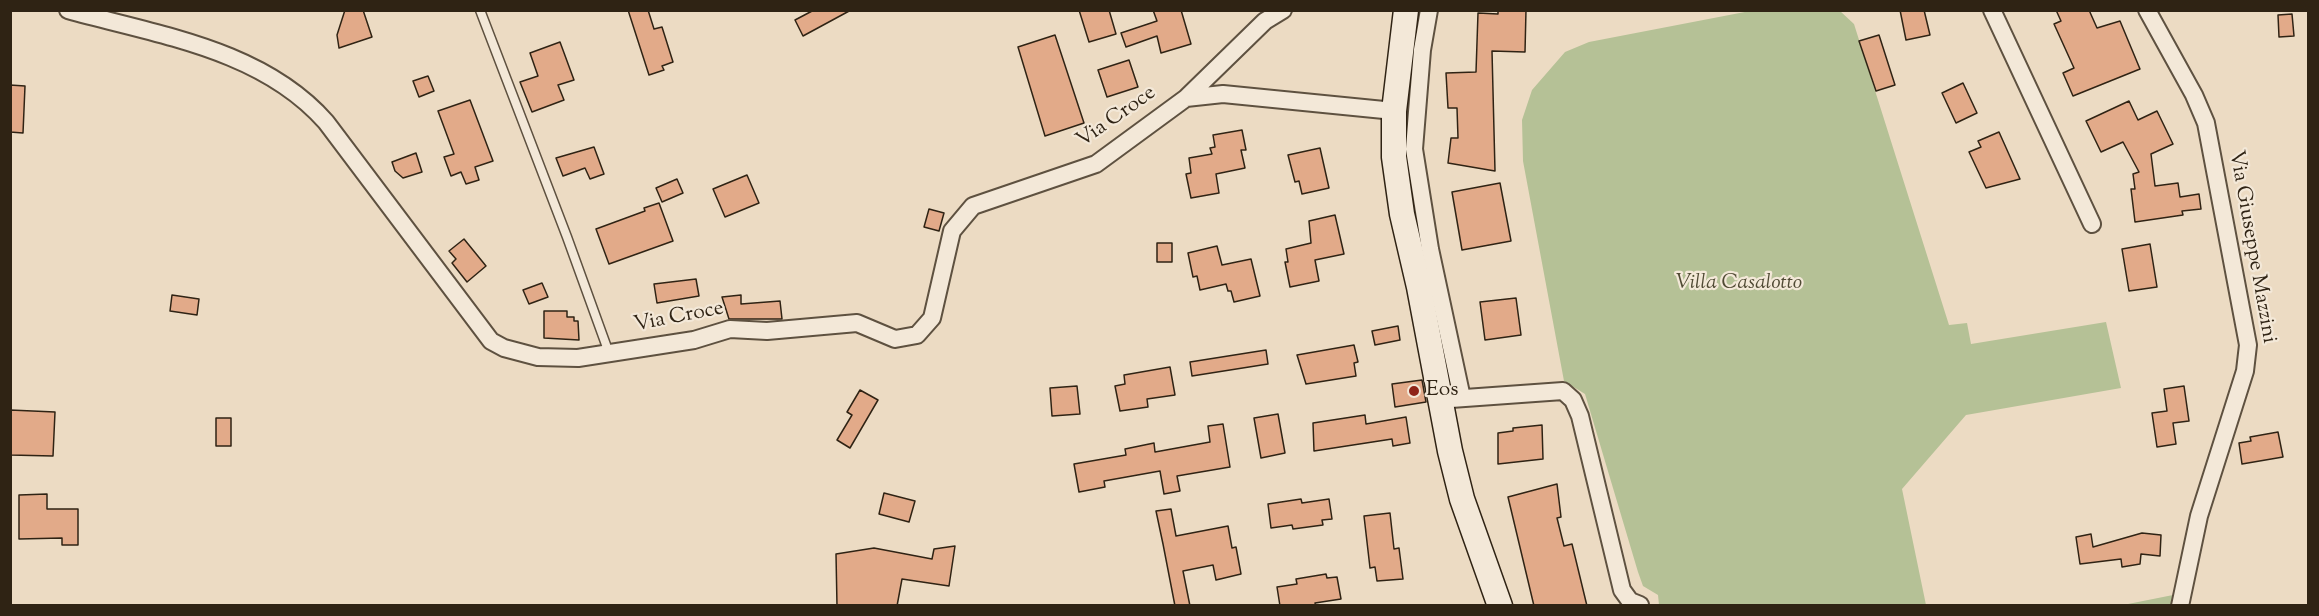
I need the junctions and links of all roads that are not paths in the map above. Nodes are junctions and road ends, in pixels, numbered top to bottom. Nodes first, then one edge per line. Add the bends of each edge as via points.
1 (68, 10) edge
2 (480, 10) edge
3 (1283, 10) edge
4 (1406, 10) edge
5 (1429, 10) edge
6 (1992, 10) edge
7 (2147, 10) edge
8 (1186, 98) junction
9 (1394, 111) junction
10 (2092, 224) dead end
11 (609, 353) junction
12 (1451, 399) junction
13 (1640, 605) edge
14 (1500, 606) edge
15 (2180, 606) edge

1 - 11 street, Via Croce via 240,59 303,98 326,122 491,341 538,357 578,358
2 - 11 lane
3 - 8 street, Via Croce via 1265,21
4 - 9 street
5 - 12 street via 1414,149
6 - 10 street
7 - 15 street, Via Giuseppe Mazzini via 2206,123 2248,345 2245,370 2199,516
8 - 9 street via 1223,94
8 - 11 street, Via Croce via 1096,164 973,207 952,231 932,318 917,335 895,339 857,323 766,331 730,329 694,340
9 - 12 street via 1394,157 1401,214
12 - 13 street via 1563,391 1573,400 1622,590 1630,601
12 - 14 street via 1462,499

